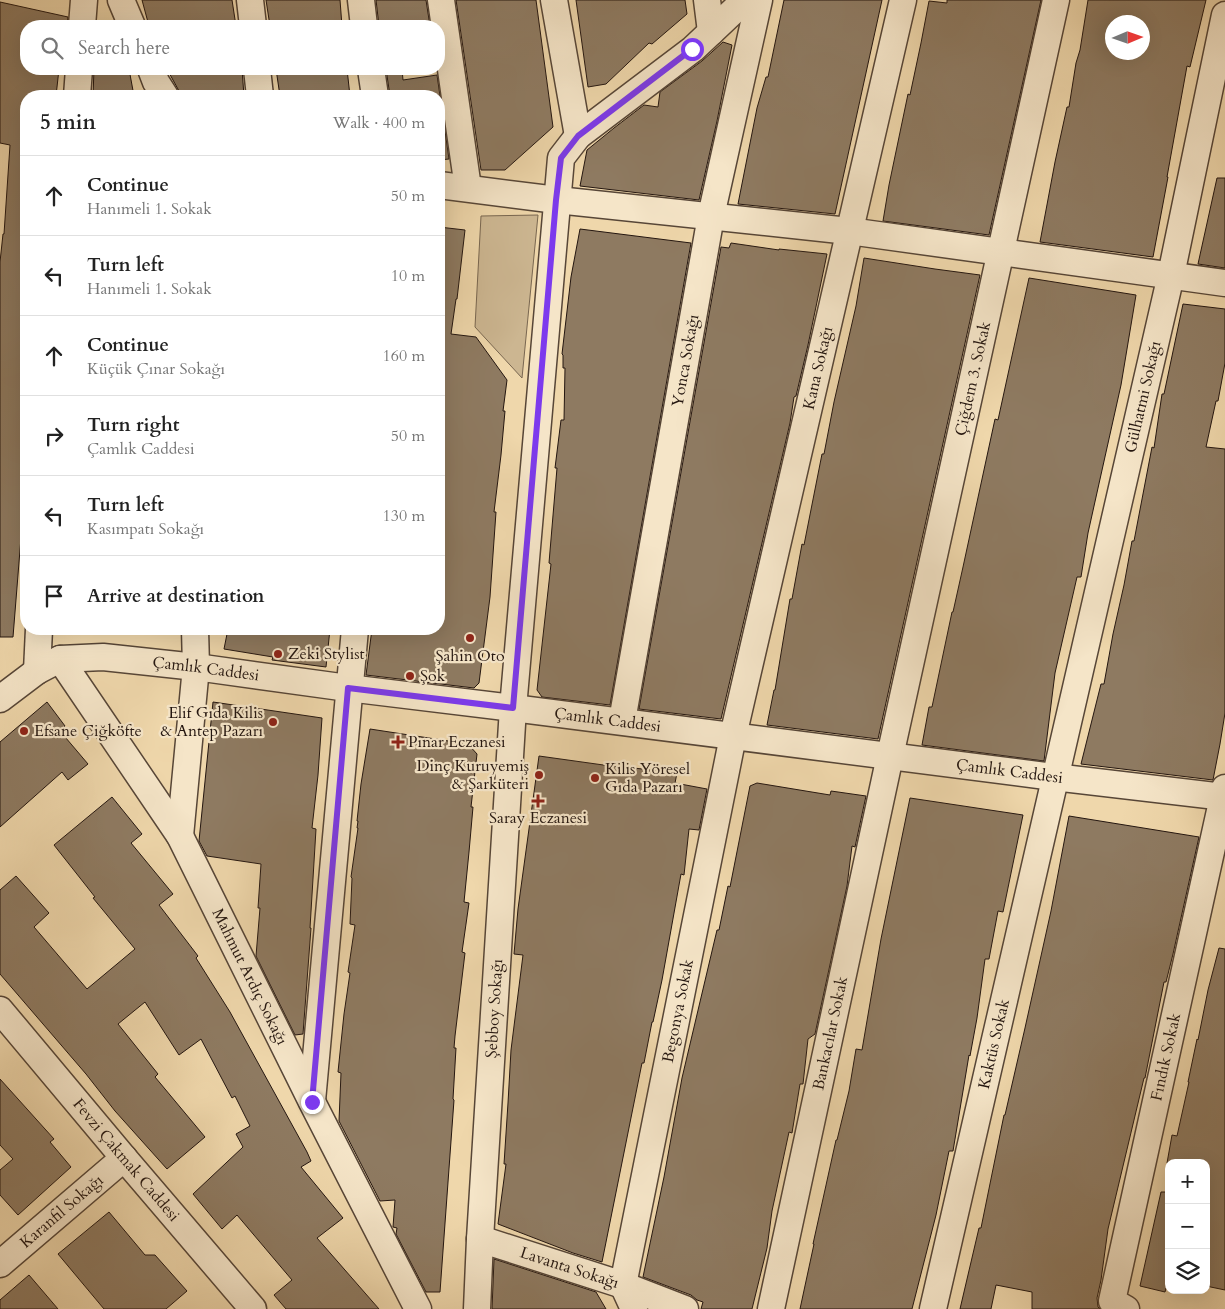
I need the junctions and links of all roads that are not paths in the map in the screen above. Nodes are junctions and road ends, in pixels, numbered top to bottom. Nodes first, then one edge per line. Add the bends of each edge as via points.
1 (84, 0) edge
2 (120, 0) edge
3 (250, 0) edge
4 (361, 0) edge
5 (441, 0) edge
6 (554, 0) edge
7 (707, 0) edge
8 (745, 0) edge
9 (759, 0) edge
10 (903, 0) edge
11 (1056, 0) edge
12 (1225, 15) edge
13 (82, 20) edge
14 (129, 20) edge
15 (252, 20) edge
16 (363, 20) edge
17 (444, 20) edge
18 (445, 28) edge
19 (711, 32) junction
20 (79, 75) edge
21 (153, 75) edge
22 (258, 75) edge
23 (372, 75) edge
24 (77, 90) edge
25 (161, 90) edge
26 (259, 90) edge
27 (374, 90) edge
28 (578, 136) junction
29 (445, 186) edge
30 (468, 188) junction
31 (556, 200) junction
32 (711, 216) junction
33 (849, 231) junction
34 (1002, 252) junction
35 (1171, 275) junction
36 (1225, 283) edge
37 (39, 635) edge
38 (195, 635) edge
39 (354, 635) edge
40 (60, 659) junction
41 (196, 667) junction
42 (36, 671) junction
43 (348, 688) junction
44 (0, 699) edge
45 (513, 708) junction
46 (622, 721) junction
47 (733, 736) junction
48 (890, 756) junction
49 (1054, 777) junction
50 (1224, 794) edge
51 (180, 836) junction
52 (0, 1010) edge
53 (312, 1102) junction
54 (124, 1158) junction
55 (480, 1240) junction
56 (0, 1264) edge
57 (623, 1285) junction
58 (253, 1309) edge
59 (418, 1309) edge
60 (477, 1309) edge
61 (634, 1309) edge
62 (685, 1309) edge
63 (771, 1309) edge
64 (932, 1309) edge
65 (1126, 1309) edge

1 - 13 street
2 - 14 street
3 - 15 street
4 - 16 street
5 - 17 street
6 - 28 street
7 - 19 street
8 - 19 street, Şebboy Sokağı
9 - 32 street, Yonca Sokağı
10 - 33 street, Kana Sokağı
11 - 34 street, Çiğdem 3. Sokak
12 - 35 street, Gülhatmi Sokağı
18 - 30 street
19 - 28 street, Şebboy Sokağı
20 - 24 street
21 - 25 street
22 - 26 street
23 - 27 street
28 - 31 street, Şebboy Sokağı via 561,158
29 - 30 street
30 - 31 street
31 - 32 street
31 - 45 street, Şebboy Sokağı
32 - 33 street
32 - 46 street, Yonca Sokağı
33 - 34 street
33 - 47 street, Kana Sokağı
34 - 35 street
34 - 48 street, Çiğdem 3. Sokak
35 - 36 street
35 - 49 street, Gülhatmi Sokağı
37 - 42 street
38 - 41 street
39 - 43 street
40 - 41 street, Çamlık Caddesi via 103,657
40 - 42 street, Çamlık Caddesi
40 - 51 street, Mahmut Ardıç Sokağı
41 - 43 street, Çamlık Caddesi
41 - 51 street
42 - 44 street, Çamlık Caddesi
43 - 45 street, Çamlık Caddesi
43 - 53 street
45 - 46 street, Çamlık Caddesi
45 - 55 street, Şebboy Sokağı
46 - 47 street, Çamlık Caddesi
47 - 48 street, Çamlık Caddesi
47 - 57 street, Begonya Sokak
48 - 49 street, Çamlık Caddesi
48 - 63 street, Bankacılar Sokak
49 - 50 street, Çamlık Caddesi
49 - 64 street, Kaktüs Sokak
50 - 65 street, Fındık Sokak via 1112,1302
51 - 53 street, Mahmut Ardıç Sokağı
52 - 54 street, Fevzi Çakmak Caddesi
53 - 59 street, Mahmut Ardıç Sokağı
54 - 56 street, Karanfil Sokağı
54 - 58 street, Fevzi Çakmak Caddesi
55 - 57 street, Lavanta Sokağı
55 - 60 street, Şebboy Sokağı
57 - 61 street
57 - 62 street, Lavanta Sokağı

